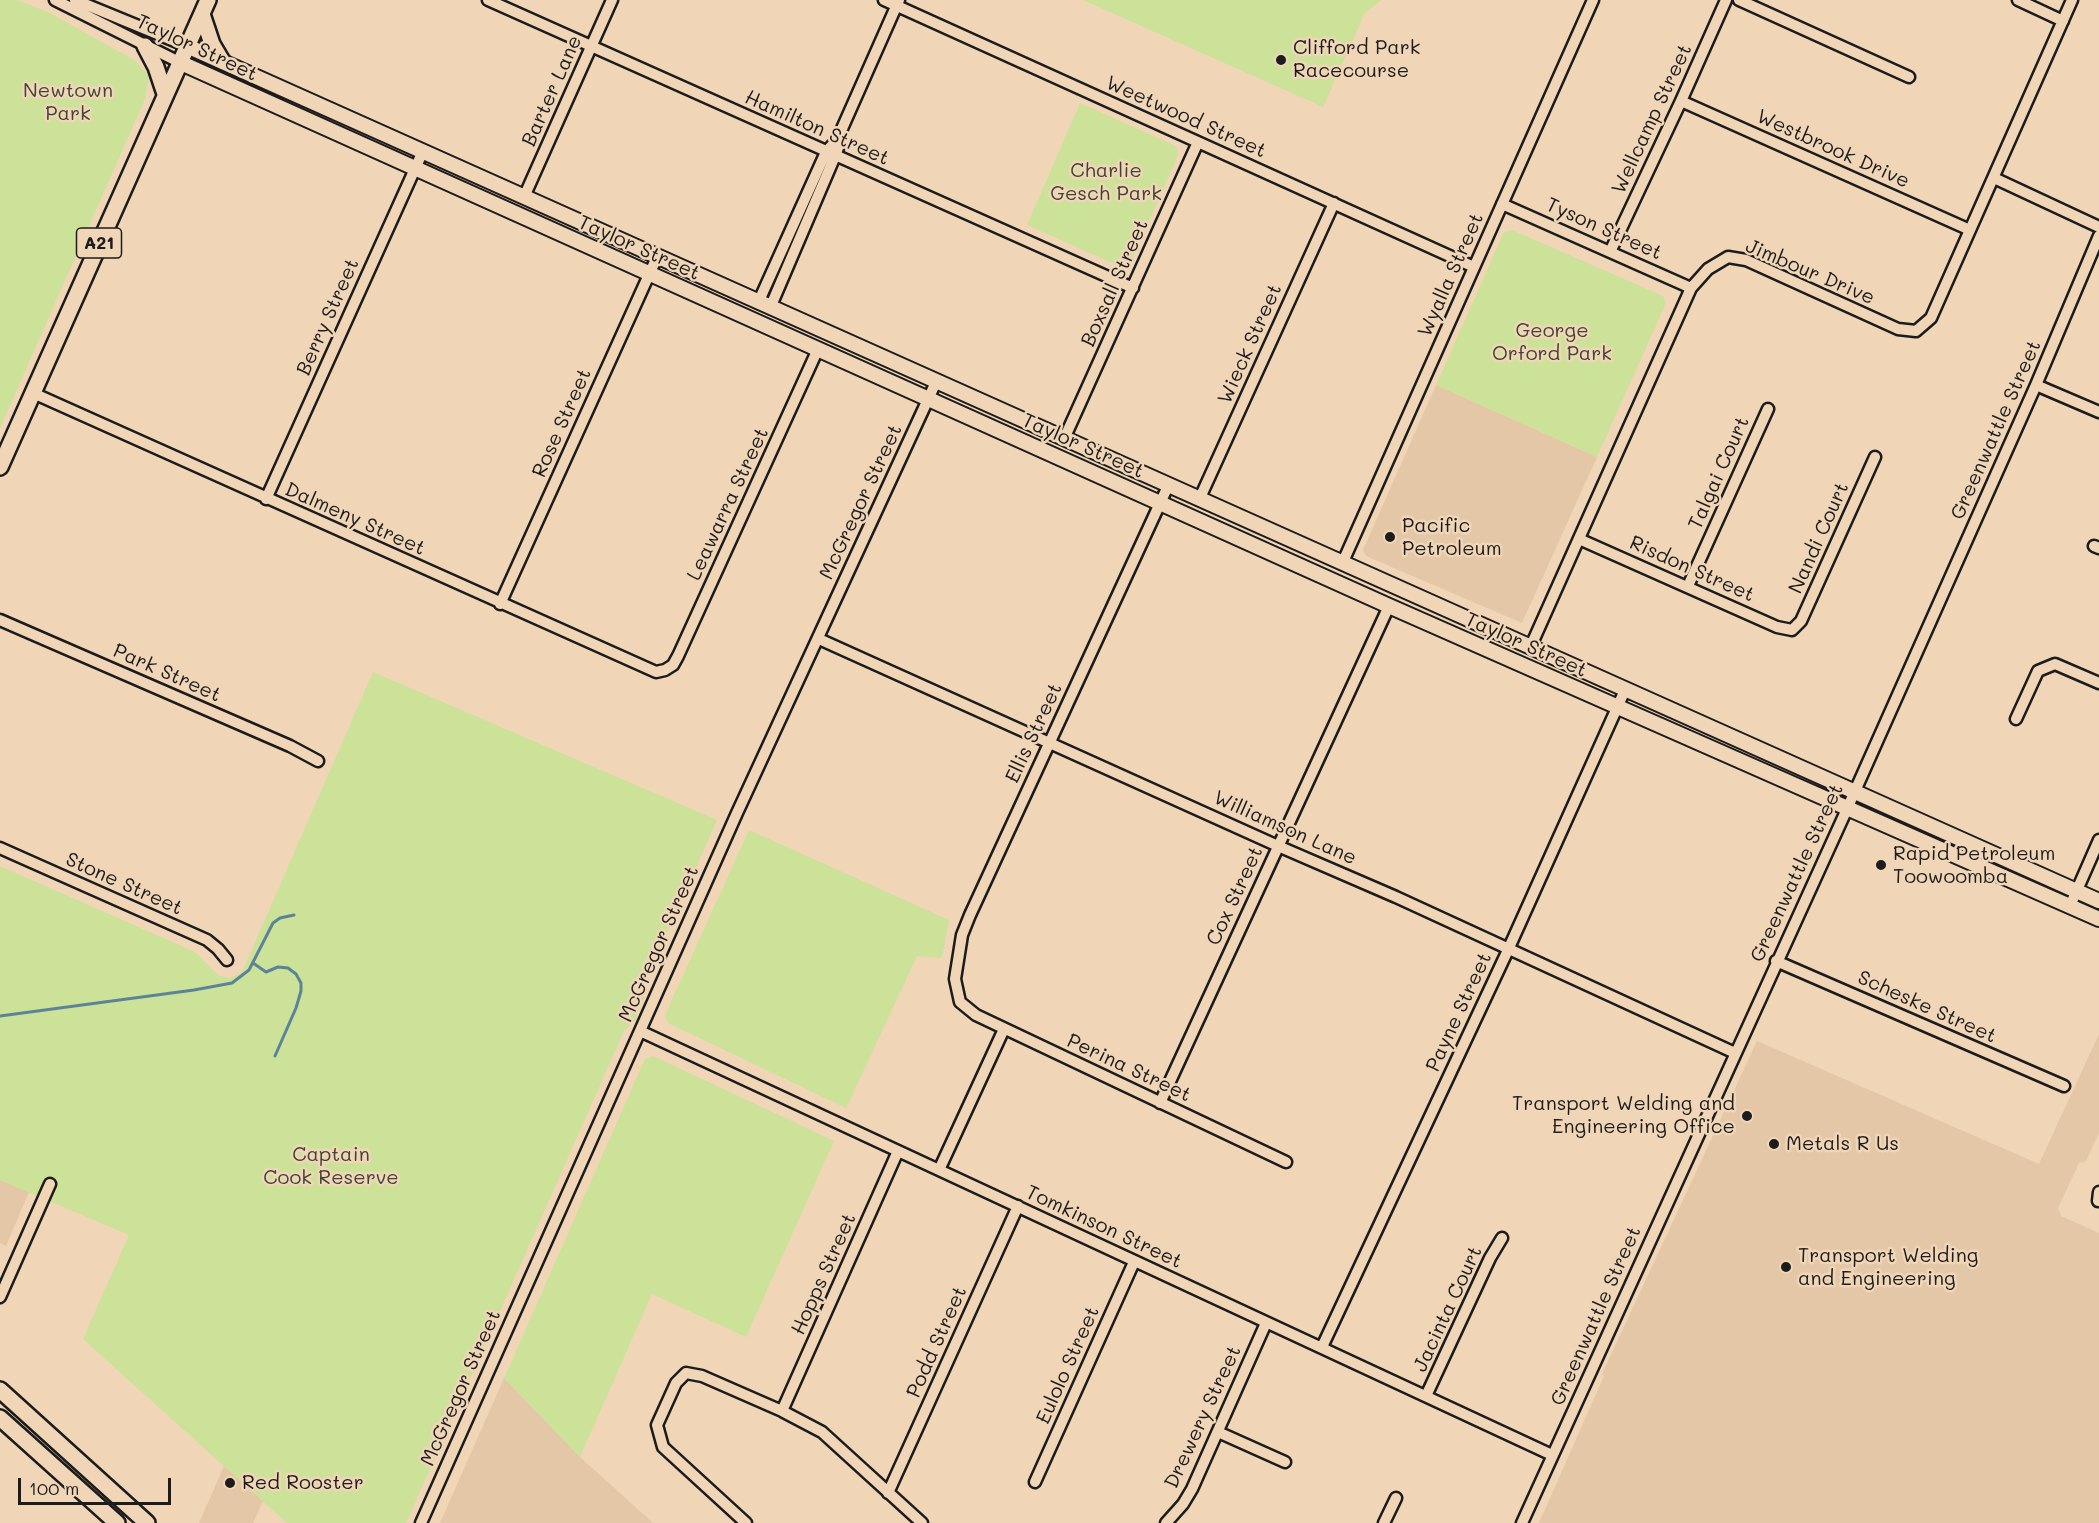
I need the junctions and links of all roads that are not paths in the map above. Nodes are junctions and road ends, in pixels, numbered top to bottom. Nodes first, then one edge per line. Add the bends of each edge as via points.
1 (55, 0) edge
2 (75, 0) edge
3 (488, 0) edge
4 (612, 0) edge
5 (884, 0) edge
6 (1593, 0) edge
7 (1726, 0) edge
8 (1739, 0) edge
9 (2018, 0) edge
10 (2072, 0) edge
11 (898, 3) edge
12 (205, 7) edge
13 (2063, 21) junction
14 (145, 46) junction
15 (187, 46) junction
16 (591, 47) junction
17 (222, 61) junction
18 (179, 62) junction
19 (1909, 77) dead end
20 (165, 94) junction
21 (1681, 101) junction
22 (1198, 142) junction
23 (423, 151) junction
24 (831, 154) junction
25 (415, 168) junction
26 (1994, 178) junction
27 (524, 197) junction
28 (1334, 203) junction
29 (1502, 204) junction
30 (2099, 226) edge
31 (1970, 230) junction
32 (2099, 236) edge
33 (1610, 252) junction
34 (657, 257) junction
35 (1474, 267) junction
36 (649, 274) junction
37 (1133, 288) junction
38 (1691, 288) junction
39 (764, 305) junction
40 (818, 349) junction
41 (936, 382) junction
42 (2036, 385) junction
43 (33, 393) junction
44 (928, 399) junction
45 (1768, 409) dead end
46 (2099, 412) edge
47 (1064, 439) junction
48 (1875, 457) dead end
49 (0, 467) edge
50 (1168, 486) junction
51 (266, 498) junction
52 (1199, 500) junction
53 (1160, 502) junction
54 (1579, 538) junction
55 (1341, 564) junction
56 (1688, 586) junction
57 (500, 604) junction
58 (1389, 606) junction
59 (0, 620) edge
60 (1792, 630) joint
61 (819, 639) junction
62 (1530, 648) junction
63 (665, 670) joint
64 (2099, 683) edge
65 (1625, 690) junction
66 (1618, 707) junction
67 (2016, 719) dead end
68 (1049, 742) junction
69 (318, 761) dead end
70 (1854, 793) junction
71 (1847, 809) junction
72 (2099, 840) edge
73 (1278, 846) junction
74 (0, 848) edge
75 (2076, 892) junction
76 (2099, 902) edge
77 (2070, 906) junction
78 (2099, 919) edge
79 (1508, 950) junction
80 (227, 960) dead end
81 (1776, 961) junction
82 (960, 1002) joint
83 (1004, 1029) junction
84 (640, 1031) junction
85 (1735, 1053) junction
86 (2064, 1086) dead end
87 (1160, 1103) junction
88 (898, 1151) junction
89 (1286, 1162) dead end
90 (939, 1170) junction
91 (50, 1184) dead end
92 (1018, 1206) junction
93 (1502, 1238) dead end
94 (1134, 1262) junction
95 (0, 1297) edge
96 (1266, 1323) junction
97 (1322, 1347) junction
98 (0, 1390) edge
99 (1426, 1396) junction
100 (782, 1411) junction
101 (0, 1418) edge
102 (1218, 1432) junction
103 (1552, 1455) junction
104 (1285, 1462) dead end
105 (1035, 1482) dead end
106 (888, 1493) junction
107 (1396, 1498) dead end
108 (117, 1523) edge
109 (147, 1523) edge
110 (421, 1523) edge
111 (746, 1523) edge
112 (922, 1523) edge
113 (1166, 1523) edge
114 (1384, 1523) edge
115 (1522, 1523) edge

1 - 14 street, Taylor Street
2 - 15 street, Taylor Street
3 - 16 street, Hamilton Street
4 - 16 street, Barter Lane
5 - 11 street, Weetwood Street
6 - 29 street, Wyalla Street
7 - 21 street, Wellcamp Street
8 - 19 street
9 - 13 street
10 - 13 street, Jimbour Drive
11 - 22 street, Weetwood Street
11 - 24 street via 837,140 838,150
12 - 15 highway, A21
12 - 17 highway via 212,44
13 - 26 street, Jimbour Drive
14 - 18 street, Taylor Street
14 - 20 highway
15 - 17 main road, Taylor Street
15 - 18 highway, A21
16 - 24 street, Hamilton Street
16 - 27 street, Barter Lane
17 - 23 main road, Taylor Street
18 - 20 highway, A21
18 - 25 main road, Taylor Street
20 - 43 highway, A21
21 - 31 street, Westbrook Drive
21 - 33 street, Wellcamp Street
22 - 28 street, Weetwood Street
22 - 37 street, Boxsall Street
23 - 25 street, Berry Street
23 - 27 main road, Taylor Street
24 - 37 street, Hamilton Street
24 - 39 street
25 - 36 main road, Taylor Street
25 - 51 street, Berry Street
26 - 30 street
26 - 31 street, Jimbour Drive
27 - 34 main road, Taylor Street
28 - 35 street, Weetwood Street
28 - 52 street, Wieck Street
29 - 33 street, Tyson Street
29 - 35 street, Wyalla Street
31 - 38 street, Jimbour Drive via 1930,318 1916,331 1898,329 1746,260 1728,257 1707,269
32 - 42 street, Greenwattle Street
33 - 38 street, Tyson Street
34 - 36 street, Rose Street
34 - 39 main road, Taylor Street
35 - 55 street, Wyalla Street
36 - 40 main road, Taylor Street
36 - 57 street, Rose Street
37 - 47 street, Boxsall Street
38 - 54 street, Jimbour Drive
39 - 41 main road, Taylor Street
40 - 44 main road, Taylor Street
40 - 63 street, Leawarra Street via 678,656
41 - 44 street, McGregor Street
41 - 47 main road, Taylor Street
42 - 46 street
42 - 70 street, Greenwattle Street
43 - 49 highway, A21
43 - 51 street, Dalmeny Street
44 - 53 main road, Taylor Street
44 - 61 street, McGregor Street
45 - 56 street, Talgai Court
47 - 50 main road, Taylor Street
48 - 60 street, Nandi Court via 1801,621
50 - 52 main road, Taylor Street
50 - 53 street, Ellis Street
51 - 57 street, Dalmeny Street
52 - 55 main road, Taylor Street
53 - 58 main road, Taylor Street
53 - 68 street, Ellis Street
54 - 56 street, Risdon Street
54 - 62 street, Jimbour Drive
55 - 58 main road via 1344,576 1378,594
55 - 62 main road, Taylor Street
56 - 60 street, Risdon Street via 1777,627
57 - 63 street, Dalmeny Street via 646,668
58 - 66 main road, Taylor Street
58 - 73 street, Cox Street
59 - 69 street, Park Street
61 - 68 street, Williamson Lane
61 - 84 street, McGregor Street
62 - 65 main road, Taylor Street
64 - 67 street via 2055,664 2038,671
65 - 66 street, Payne Street
65 - 70 main road, Taylor Street
66 - 71 main road, Taylor Street
66 - 79 street, Payne Street
68 - 73 street, Williamson Lane
68 - 82 street, Ellis Street via 962,935 955,979
70 - 71 street, Greenwattle Street
70 - 75 main road, Taylor Street
71 - 77 main road, Taylor Street
71 - 81 street, Greenwattle Street
72 - 75 street
73 - 79 street, Williamson Lane
73 - 87 street, Cox Street
74 - 80 street, Stone Street via 207,940
75 - 76 main road, Taylor Street
75 - 77 street
77 - 78 main road, Taylor Street
79 - 85 street, Williamson Lane
79 - 97 street, Payne Street
81 - 85 street, Greenwattle Street
81 - 86 street, Scheske Street
82 - 83 street, Perina Street via 976,1016
83 - 87 street, Perina Street
83 - 90 street
84 - 88 street, Tomkinson Street
84 - 110 street, McGregor Street
85 - 103 street, Greenwattle Street
87 - 89 street, Perina Street
88 - 90 street, Tomkinson Street
88 - 100 street, Hopps Street
90 - 92 street, Tomkinson Street
91 - 95 street
92 - 94 street, Tomkinson Street
92 - 106 street, Podd Street
93 - 99 street, Jacinta Court
94 - 96 street, Tomkinson Street
94 - 105 street, Eulolo Street
96 - 97 street, Tomkinson Street
96 - 102 street, Drewery Street
97 - 99 street, Tomkinson Street
98 - 109 highway
99 - 103 street, Tomkinson Street
100 - 106 street via 822,1432
100 - 111 street via 702,1376 686,1373 676,1383 657,1425 663,1447
101 - 108 highway
102 - 104 street
102 - 113 street, Drewery Street via 1192,1489
103 - 115 street, Greenwattle Street
106 - 112 street
107 - 114 street

